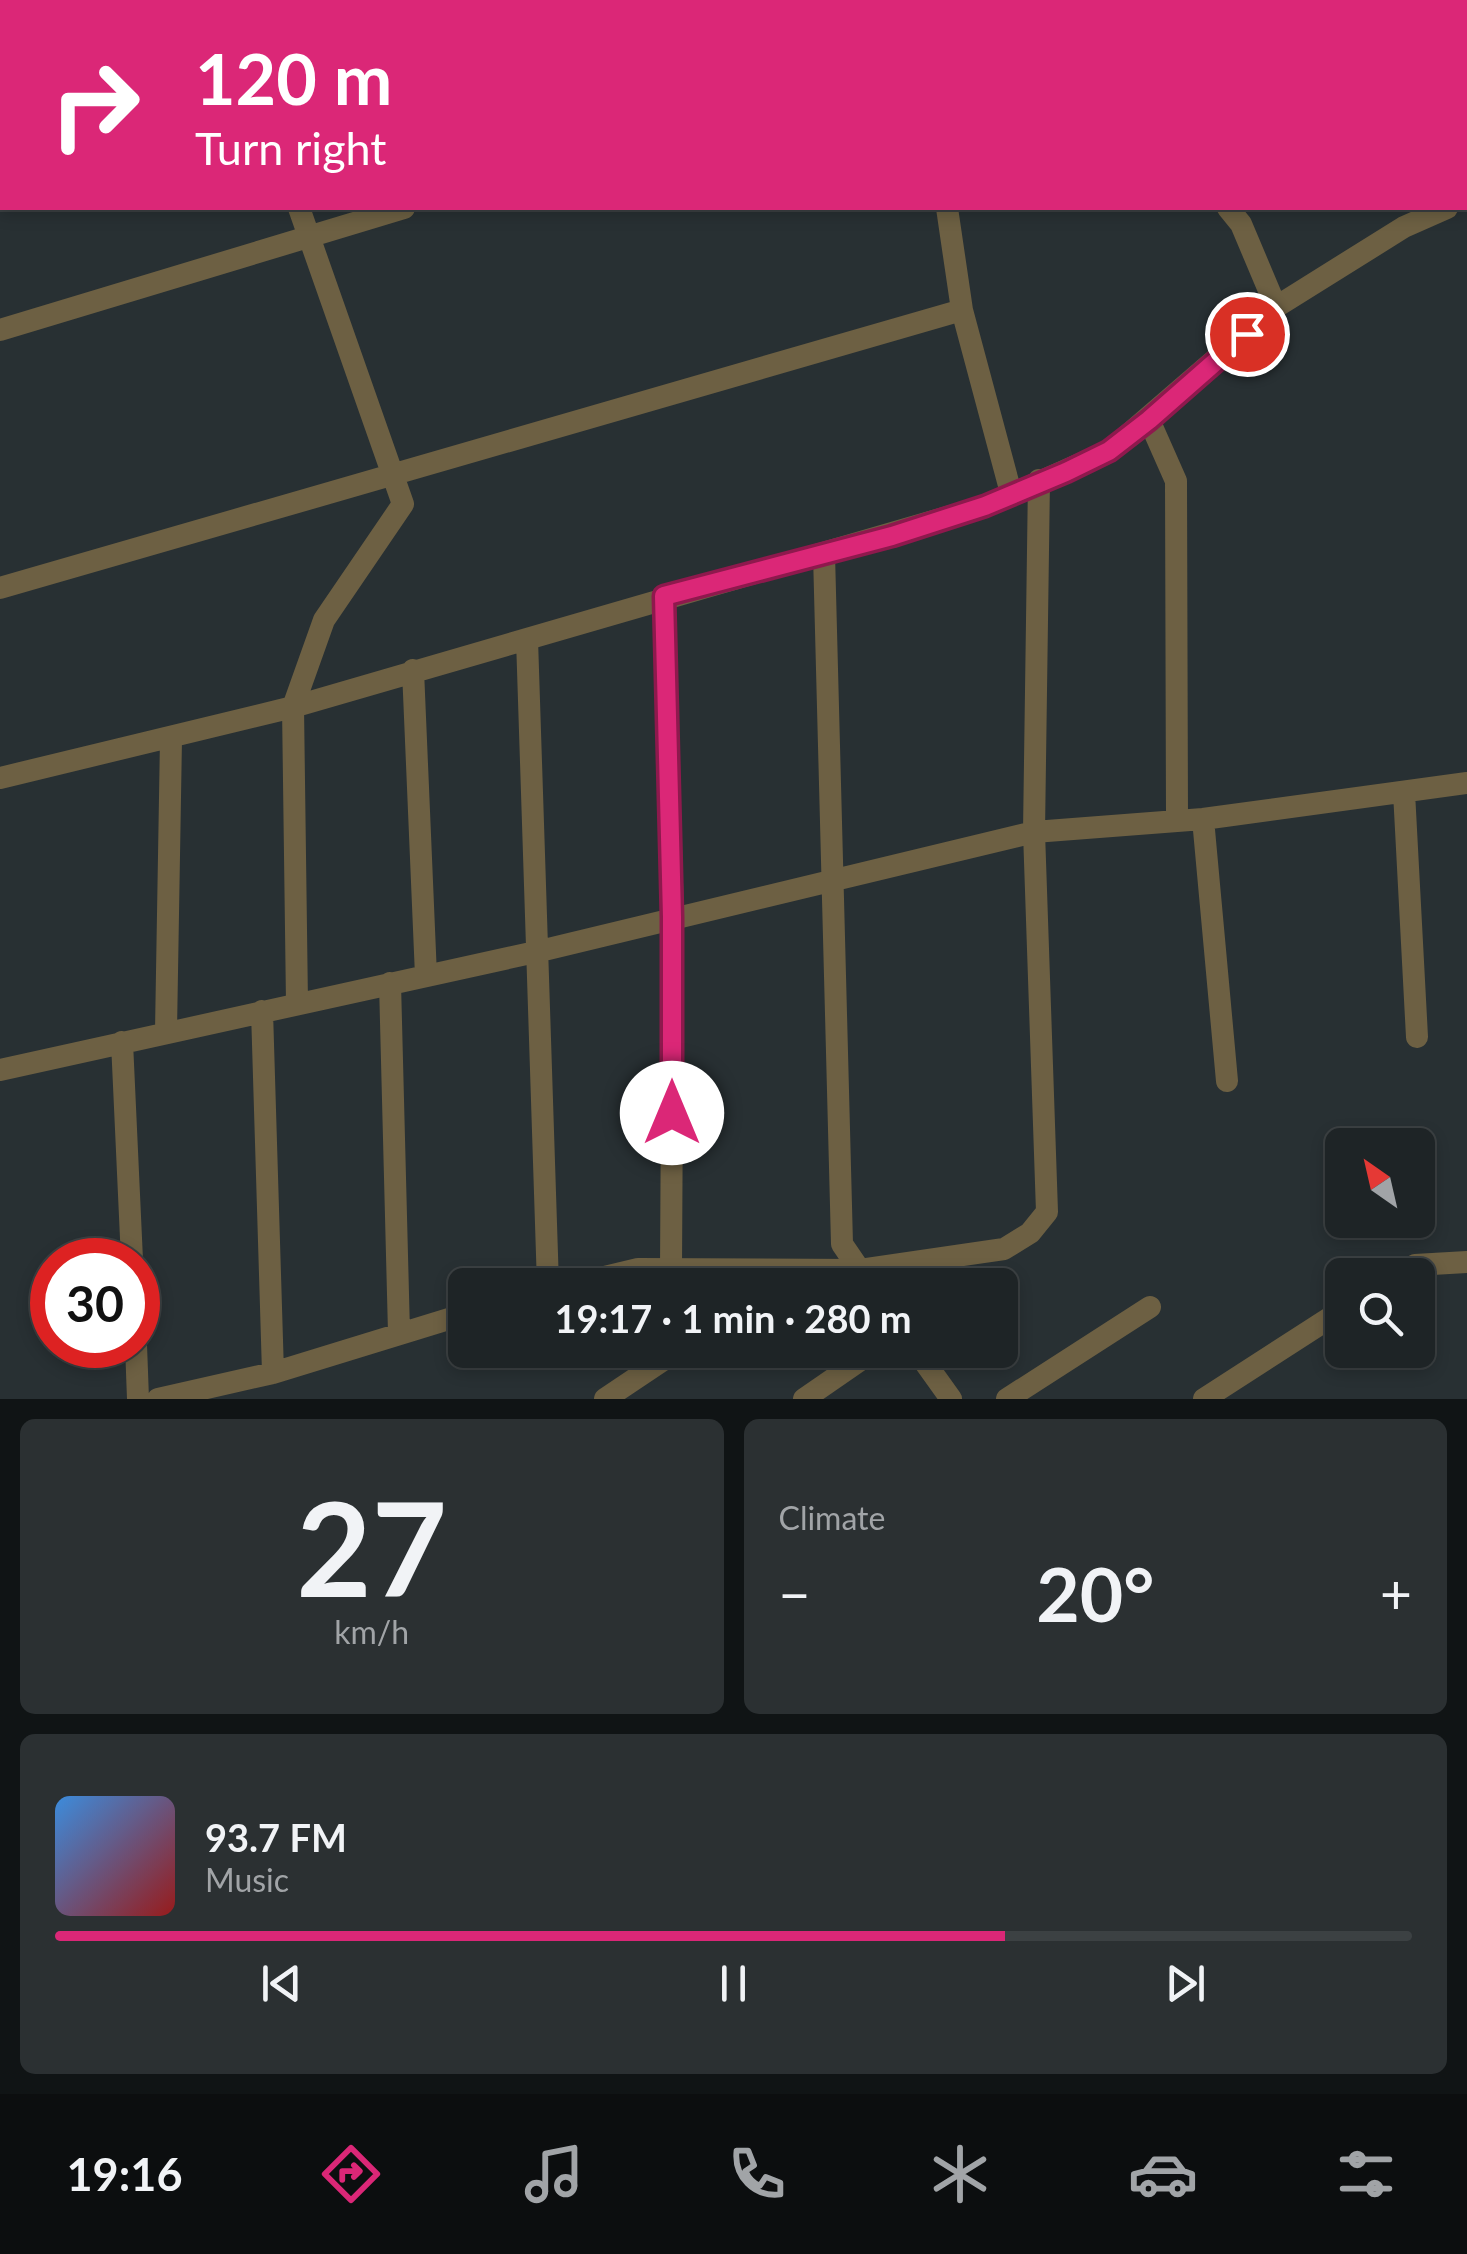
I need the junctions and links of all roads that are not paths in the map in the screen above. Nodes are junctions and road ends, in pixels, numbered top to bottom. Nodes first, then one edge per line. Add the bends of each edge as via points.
1 (300, 210) edge
2 (397, 210) edge
3 (947, 210) edge
4 (1230, 210) edge
5 (1443, 210) edge
6 (307, 235) junction
7 (1276, 308) junction
8 (962, 310) junction
9 (0, 330) edge
10 (1149, 420) junction
11 (392, 473) junction
12 (1039, 480) junction
13 (1010, 493) junction
14 (824, 554) junction
15 (0, 588) edge
16 (664, 596) junction
17 (527, 639) junction
18 (413, 670) junction
19 (293, 708) junction
20 (171, 739) junction
21 (0, 778) edge
22 (1467, 783) edge
23 (1404, 792) junction
24 (1177, 819) junction
25 (1203, 819) junction
26 (1034, 832) junction
27 (832, 883) junction
28 (672, 917) junction
29 (540, 951) junction
30 (426, 976) junction
31 (390, 983) junction
32 (297, 1003) junction
33 (262, 1011) junction
34 (166, 1031) junction
35 (1417, 1037) dead end
36 (122, 1042) junction
37 (0, 1070) edge
38 (1227, 1081) dead end
39 (131, 1238) edge
40 (1467, 1262) edge
41 (1435, 1264) edge
42 (548, 1268) edge
43 (671, 1268) edge
44 (858, 1268) edge
45 (915, 1268) edge
46 (1150, 1307) dead end
47 (448, 1319) edge
48 (1325, 1321) edge
49 (399, 1334) junction
50 (137, 1368) edge
51 (651, 1368) edge
52 (848, 1368) edge
53 (928, 1368) edge
54 (273, 1373) junction
55 (138, 1399) edge
56 (158, 1399) edge
57 (605, 1399) edge
58 (804, 1399) edge
59 (950, 1399) edge
60 (1008, 1399) edge
61 (1204, 1399) edge

1 - 6 street
2 - 6 street
3 - 8 street
4 - 7 street
5 - 7 street
6 - 9 street
6 - 11 street
7 - 10 street
8 - 11 street
8 - 13 street
10 - 12 street via 1109,451
10 - 24 street via 1176,481
11 - 15 street
11 - 19 street via 402,504 324,620
12 - 13 street
12 - 26 street
13 - 14 street
14 - 16 street
14 - 27 street
16 - 17 street
16 - 28 street
17 - 18 street
17 - 29 street
18 - 19 street
18 - 30 street
19 - 20 street
19 - 32 street
20 - 21 street
20 - 34 street
22 - 23 street
23 - 25 street
23 - 35 street
24 - 25 street
24 - 26 street
25 - 38 street
26 - 27 street
26 - 45 street via 1047,1212 1030,1234 1004,1250
27 - 28 street
27 - 44 street via 842,1244
28 - 29 street
28 - 43 street
29 - 30 street
29 - 42 street
30 - 31 street
31 - 32 street
31 - 49 street
32 - 33 street
33 - 34 street
33 - 54 street
34 - 36 street
36 - 37 street
36 - 39 street
40 - 41 street
46 - 60 street
47 - 49 street
48 - 61 street
49 - 54 street
50 - 55 street
51 - 57 street
52 - 58 street
53 - 59 street
54 - 56 street

